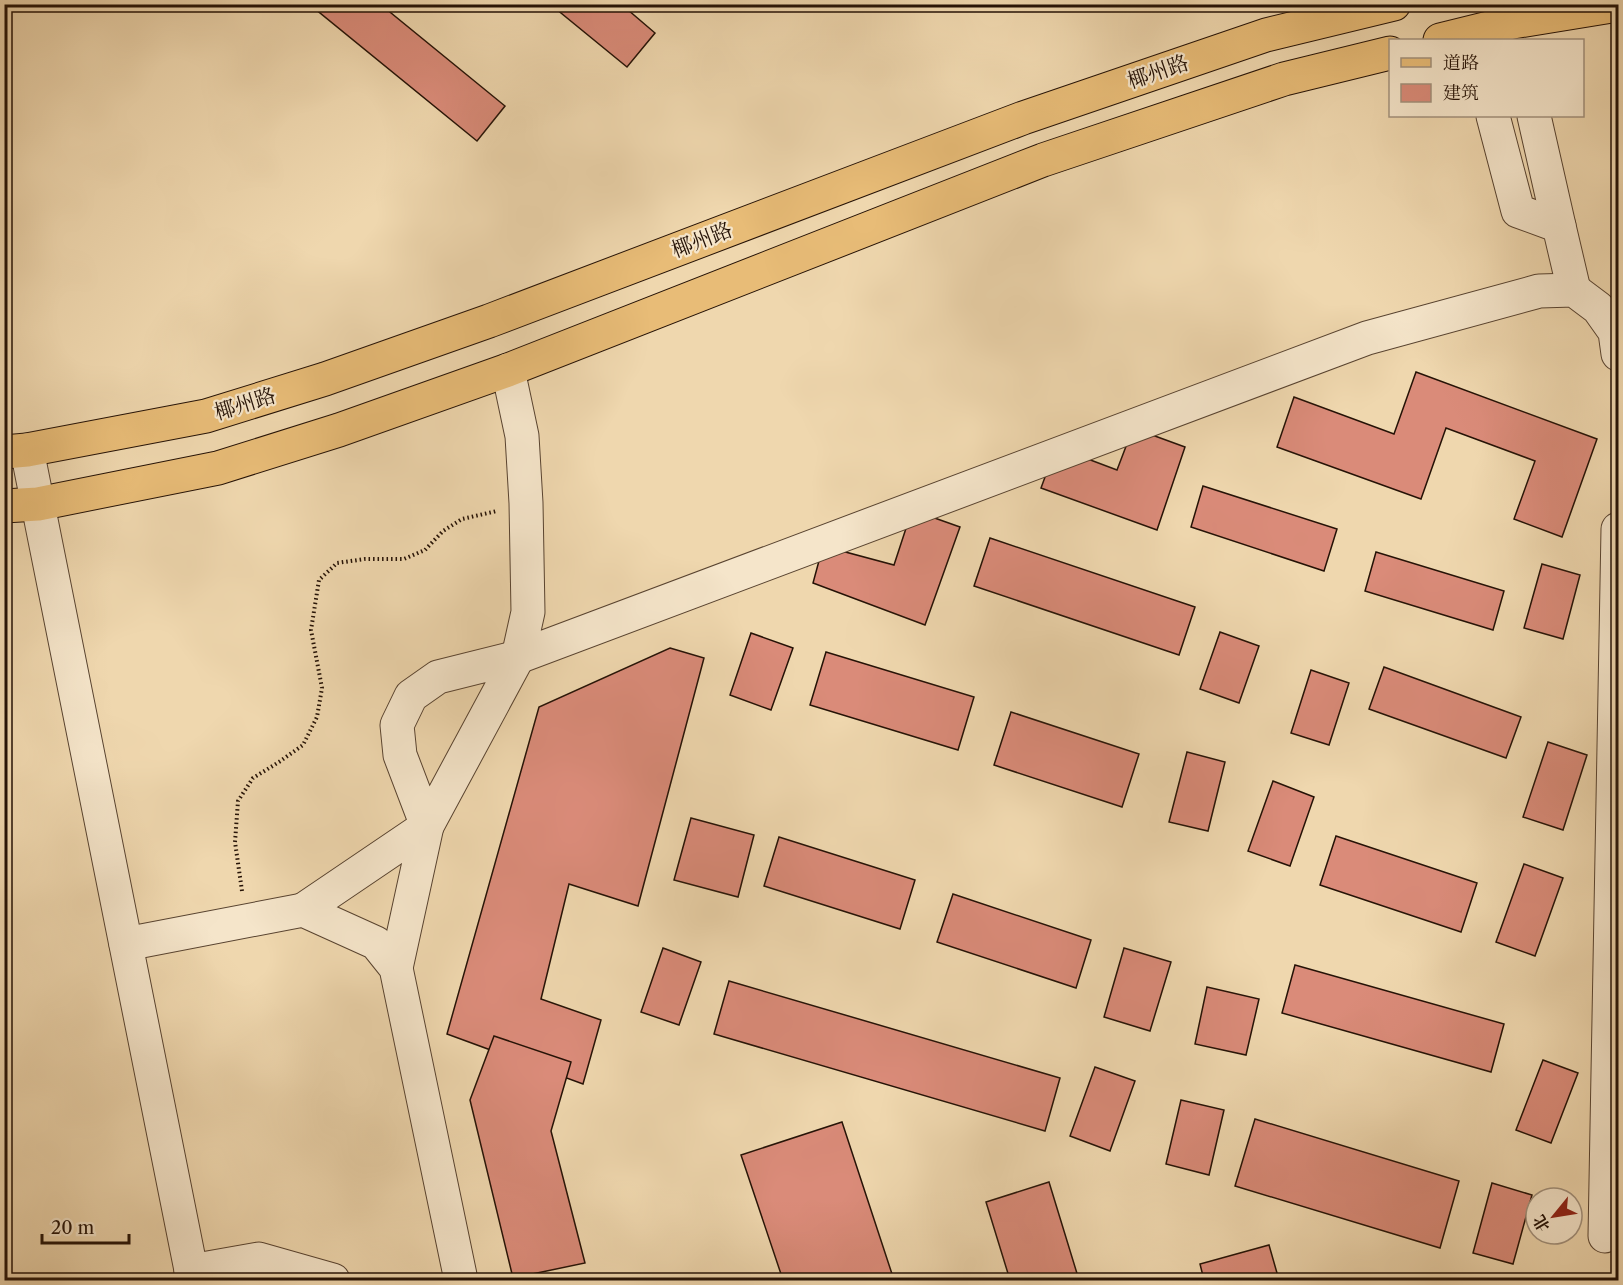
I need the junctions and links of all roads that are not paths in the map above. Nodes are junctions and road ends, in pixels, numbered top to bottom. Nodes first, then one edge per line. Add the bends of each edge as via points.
1 (1394, 4) edge
2 (1618, 5) edge
3 (1515, 31) edge
4 (1461, 38) edge
5 (1389, 53) edge
6 (1492, 117) edge
7 (1534, 117) edge
8 (1559, 226) junction
9 (1574, 290) junction
10 (1618, 354) edge
11 (508, 370) junction
12 (16, 451) edge
13 (38, 504) junction
14 (4, 506) edge
15 (1618, 529) edge
16 (518, 657) junction
17 (427, 826) junction
18 (303, 910) junction
19 (126, 944) junction
20 (396, 968) junction
21 (1605, 1236) dead end
22 (192, 1276) edge
23 (333, 1281) edge
24 (461, 1281) edge

1 - 12 main road, 椰州路 via 1266,35 1023,118 489,321 325,379 206,416
2 - 3 main road
3 - 4 main road
5 - 11 main road via 1284,79 1043,160
6 - 8 street via 1518,211
7 - 8 street
8 - 9 street
9 - 10 street via 1598,308 1615,332
9 - 16 street via 1539,291 1367,338
11 - 13 main road via 218,468
11 - 16 street via 522,436 526,503 528,612
12 - 13 street
13 - 14 main road
13 - 19 street
15 - 21 street
16 - 17 street
16 - 17 street via 438,677 411,696 397,725 400,755
17 - 18 street
17 - 20 street
18 - 19 street
18 - 20 street via 376,943
19 - 22 street
20 - 24 street
22 - 23 street via 259,1259

